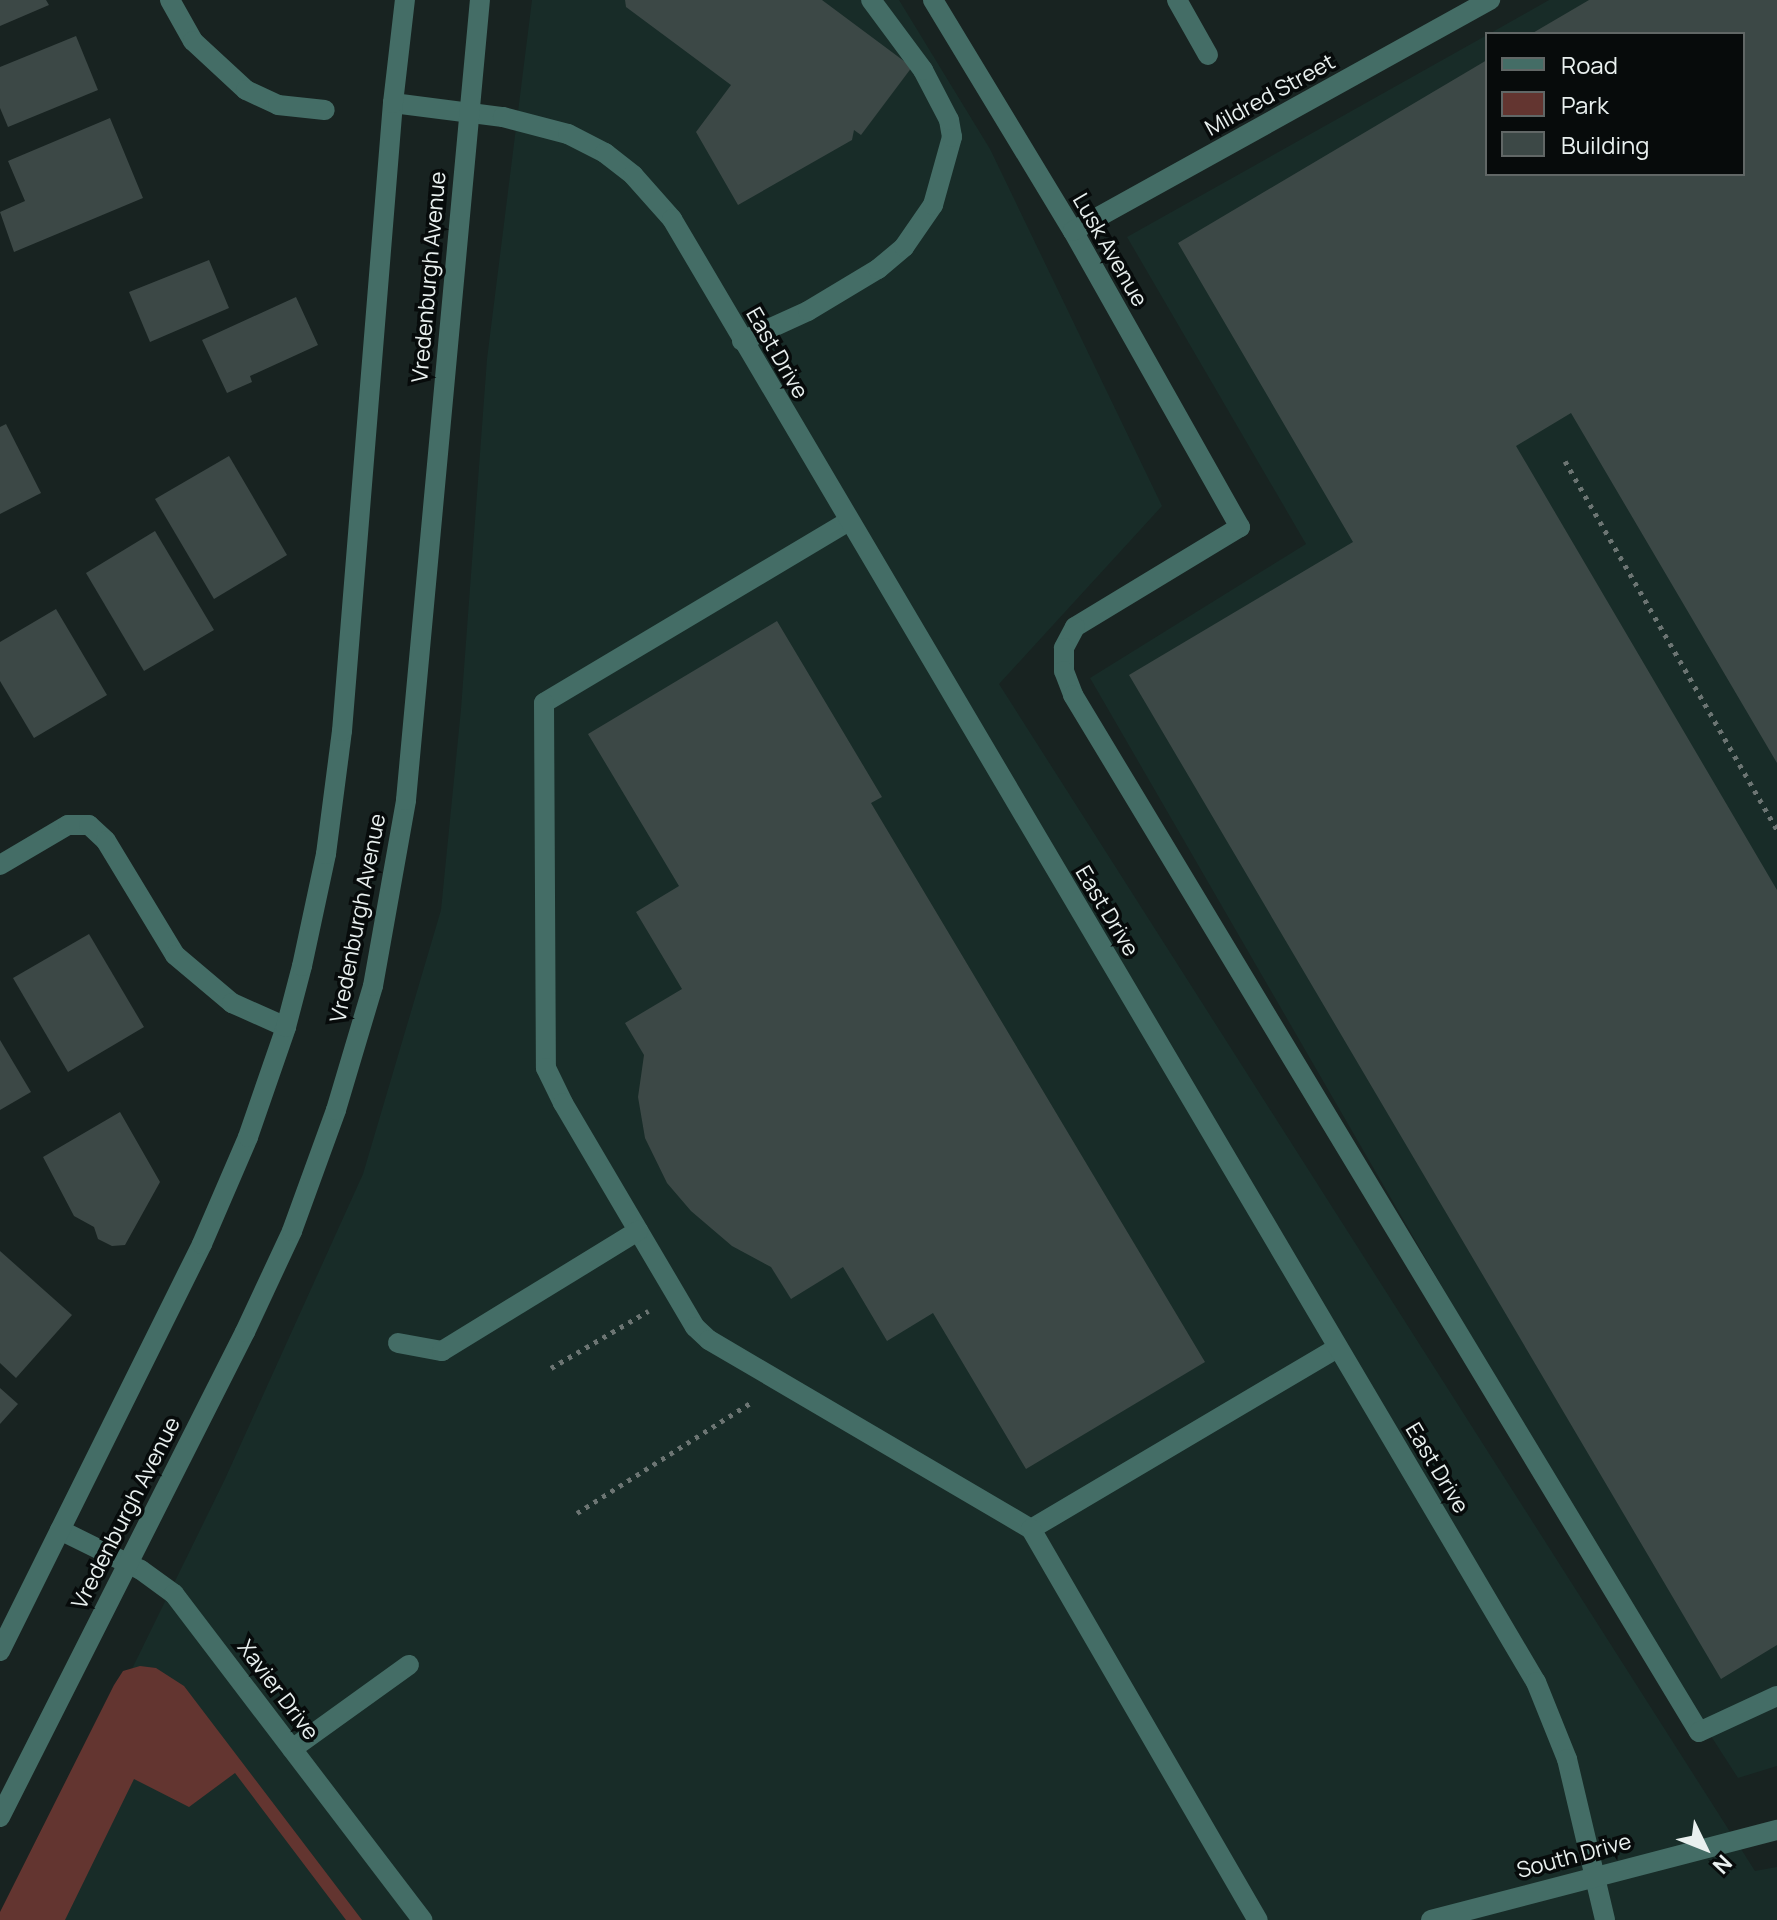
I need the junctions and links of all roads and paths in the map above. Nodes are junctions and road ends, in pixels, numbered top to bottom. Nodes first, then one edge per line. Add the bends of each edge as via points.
1 (170, 0) edge
2 (405, 0) edge
3 (480, 0) edge
4 (871, 0) edge
5 (933, 0) edge
6 (1177, 0) edge
7 (1490, 0) edge
8 (1208, 55) dead end
9 (393, 103) junction
10 (325, 110) dead end
11 (468, 111) junction
12 (1073, 231) junction
13 (742, 341) junction
14 (1565, 461) dead end
15 (849, 521) junction
16 (1777, 830) edge
17 (0, 865) edge
18 (286, 1027) junction
19 (638, 1231) junction
20 (649, 1311) dead end
21 (398, 1343) dead end
22 (1337, 1348) junction
23 (551, 1368) dead end
24 (750, 1402) dead end
25 (577, 1513) dead end
26 (1031, 1529) junction
27 (60, 1530) junction
28 (128, 1564) junction
29 (0, 1651) edge
30 (409, 1665) dead end
31 (1777, 1696) edge
32 (292, 1749) junction
33 (0, 1817) edge
34 (1777, 1830) edge
35 (1595, 1875) junction
36 (422, 1920) edge
37 (1258, 1920) edge
38 (1431, 1920) edge
39 (1605, 1920) edge

1 - 10 street via 193,41 246,90 278,105
2 - 9 street, Vredenburgh Avenue
3 - 11 street, Vredenburgh Avenue
4 - 13 street via 923,70 949,120 952,137 933,205 904,247 878,269 808,311
5 - 12 street, Lusk Avenue
6 - 8 street
7 - 12 street, Mildred Street
9 - 11 street, East Drive
9 - 18 street, Vredenburgh Avenue via 342,731 326,854
11 - 13 street, East Drive via 568,134 633,175 672,219
11 - 28 street, Vredenburgh Avenue via 406,800 373,986 292,1231
12 - 31 street, Lusk Avenue via 1240,527 1075,627 1064,648 1064,671 1073,695 1699,1732
13 - 15 street, East Drive
14 - 16 path
15 - 19 street via 544,703 546,1068
15 - 22 street, East Drive
17 - 18 street via 68,825 89,825 106,841 175,955 232,1003
18 - 27 street, Vredenburgh Avenue via 248,1137 202,1244
19 - 21 street via 442,1351
19 - 26 street via 695,1327 709,1340
20 - 23 path
22 - 26 street
22 - 35 street, East Drive via 1550,1710
24 - 25 path
26 - 37 street
27 - 28 street, Xavier Drive
27 - 29 street, Vredenburgh Avenue
28 - 32 street, Xavier Drive via 174,1594
28 - 33 street, Vredenburgh Avenue
30 - 32 street
32 - 36 street, Xavier Drive
34 - 35 street, South Drive
35 - 38 street, South Drive
35 - 39 street, East Drive

